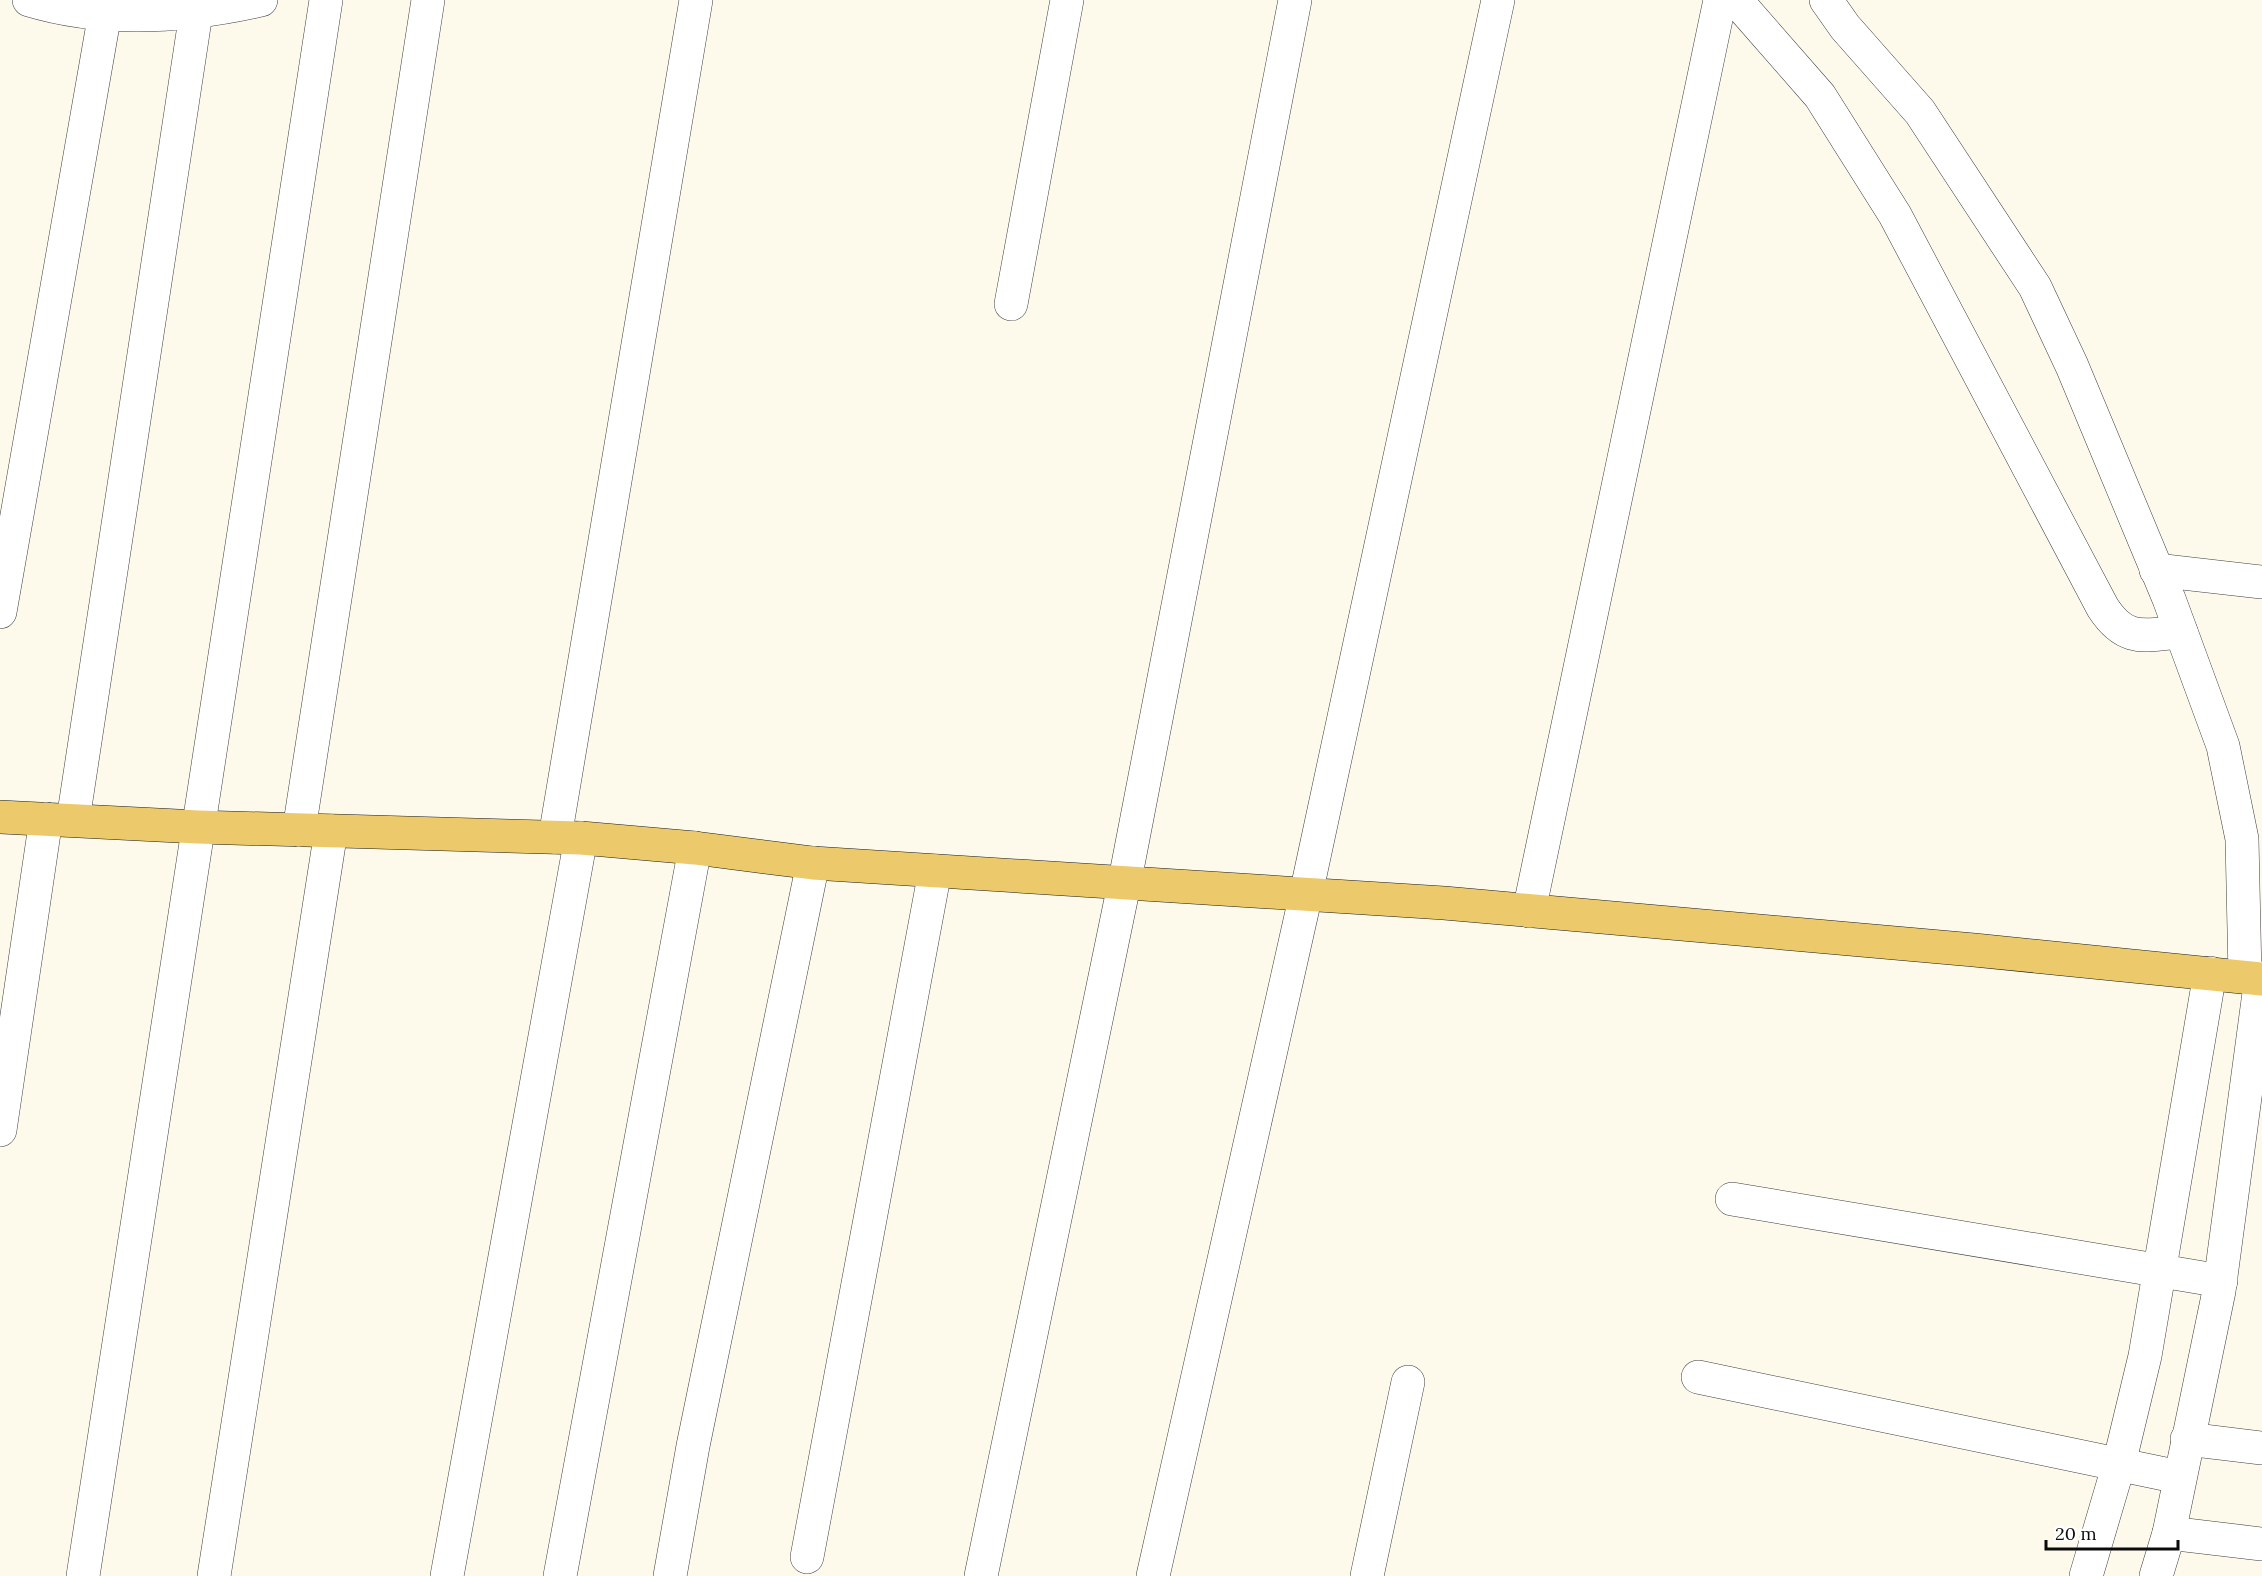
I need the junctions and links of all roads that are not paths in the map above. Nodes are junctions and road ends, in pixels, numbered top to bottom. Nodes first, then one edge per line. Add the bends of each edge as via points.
1 (29, 0) edge
2 (261, 0) edge
3 (326, 0) edge
4 (428, 0) edge
5 (696, 0) edge
6 (1067, 0) edge
7 (1295, 0) edge
8 (1498, 0) edge
9 (1720, 0) edge
10 (1736, 0) edge
11 (1826, 0) edge
12 (196, 13) junction
13 (105, 14) junction
14 (1011, 304) dead end
15 (2156, 570) junction
16 (2262, 582) edge
17 (0, 612) edge
18 (2181, 632) junction
19 (0, 817) edge
20 (59, 820) junction
21 (198, 827) junction
22 (298, 830) junction
23 (331, 831) junction
24 (568, 838) junction
25 (2252, 842) edge
26 (695, 848) junction
27 (813, 863) junction
28 (935, 871) junction
29 (1124, 885) junction
30 (1306, 894) junction
31 (1529, 910) junction
32 (2210, 973) junction
33 (2256, 978) edge
34 (0, 1130) edge
35 (1732, 1199) dead end
36 (2160, 1272) junction
37 (2221, 1281) junction
38 (1698, 1377) dead end
39 (1408, 1382) dead end
40 (2187, 1439) junction
41 (2262, 1448) edge
42 (2119, 1464) junction
43 (2180, 1477) junction
44 (2169, 1533) junction
45 (2262, 1544) edge
46 (807, 1557) dead end
47 (83, 1576) edge
48 (214, 1576) edge
49 (447, 1576) edge
50 (560, 1576) edge
51 (670, 1576) edge
52 (981, 1576) edge
53 (1153, 1576) edge
54 (1367, 1576) edge
55 (2086, 1576) edge
56 (2156, 1576) edge

1 - 13 street
2 - 12 street
3 - 21 street
4 - 22 street
5 - 24 street
6 - 14 street
7 - 29 street
8 - 30 street
9 - 31 street
10 - 18 street via 1820,96 1895,215 2114,624 2138,635
11 - 15 street via 1920,112 2035,287
12 - 13 street
12 - 20 street
13 - 17 street
15 - 16 street
15 - 18 street
18 - 25 street via 2223,746
19 - 20 main road
20 - 21 main road
20 - 34 street
21 - 22 main road
21 - 47 street
22 - 23 main road
23 - 24 main road
23 - 48 street
24 - 26 main road
24 - 49 street
25 - 33 street
26 - 27 main road
26 - 50 street
27 - 28 main road
27 - 51 street via 693,1446
28 - 29 main road
28 - 46 street
29 - 30 main road
29 - 52 street
30 - 31 main road
30 - 53 street
31 - 32 main road
32 - 33 main road
32 - 36 street
33 - 37 street
35 - 36 street
36 - 37 street
36 - 42 street
37 - 40 street
38 - 42 street
39 - 54 street
40 - 41 street
40 - 43 street
42 - 43 street
42 - 55 street
43 - 44 street
44 - 45 street
44 - 56 street

